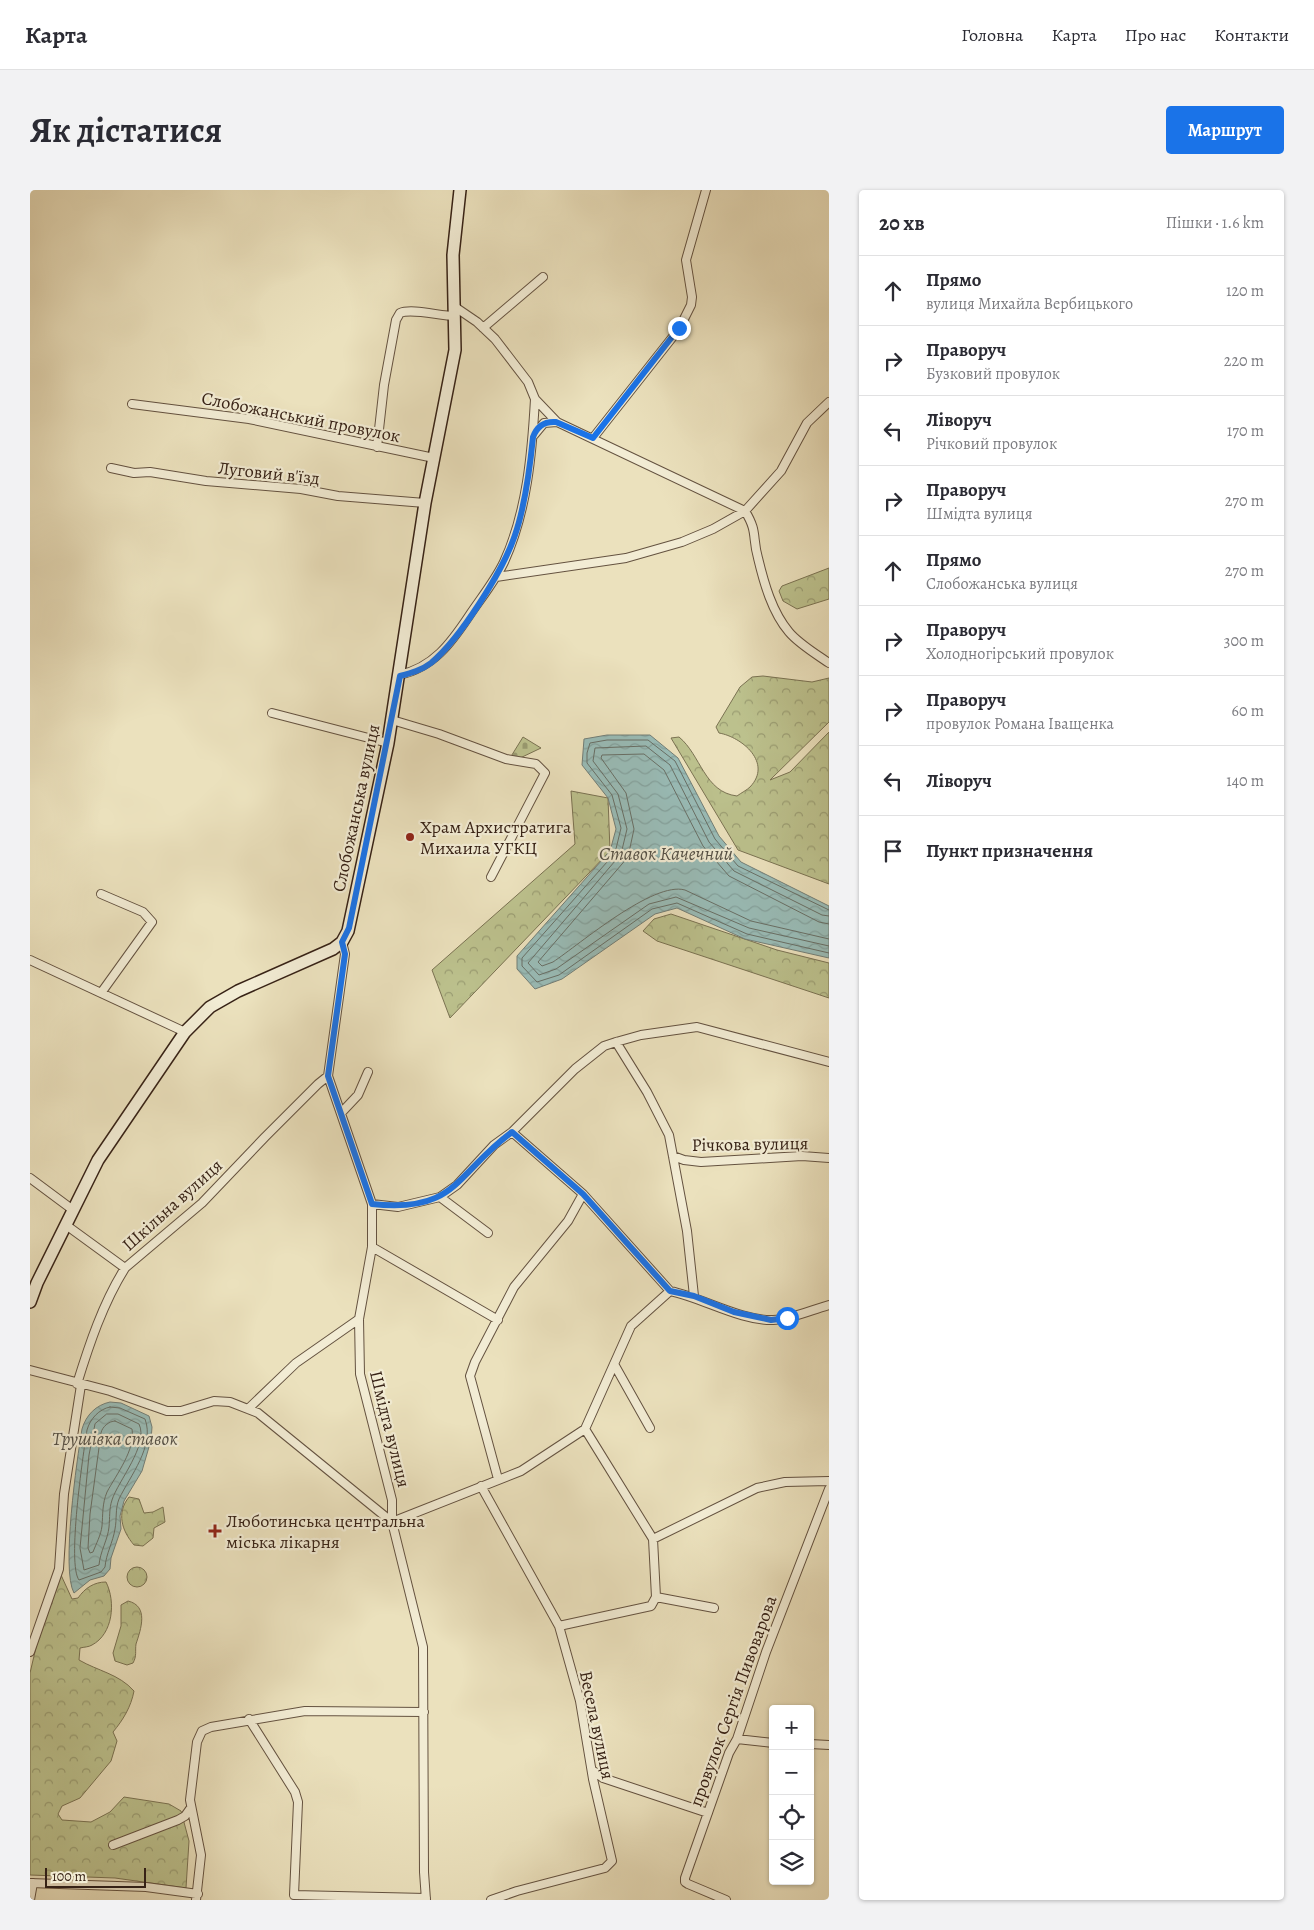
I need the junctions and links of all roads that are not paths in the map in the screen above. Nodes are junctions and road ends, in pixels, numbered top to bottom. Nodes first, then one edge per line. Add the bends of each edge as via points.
1 (460, 190) edge
2 (706, 190) edge
3 (543, 277) dead end
4 (455, 312) junction
5 (483, 328) junction
6 (534, 399) junction
7 (829, 402) edge
8 (132, 404) dead end
9 (556, 422) junction
10 (533, 437) junction
11 (593, 438) junction
12 (377, 447) junction
13 (434, 458) junction
14 (112, 468) dead end
15 (425, 503) junction
16 (745, 511) junction
17 (496, 577) junction
18 (829, 663) edge
19 (400, 676) junction
20 (272, 713) dead end
21 (392, 720) junction
22 (388, 743) junction
23 (491, 877) dead end
24 (101, 894) dead end
25 (342, 942) junction
26 (30, 960) edge
27 (102, 993) junction
28 (185, 1032) junction
29 (616, 1042) junction
30 (829, 1062) edge
31 (368, 1072) dead end
32 (328, 1076) junction
33 (341, 1113) junction
34 (512, 1132) junction
35 (673, 1156) junction
36 (829, 1158) edge
37 (30, 1178) edge
38 (583, 1194) junction
39 (440, 1197) junction
40 (372, 1204) junction
41 (73, 1210) junction
42 (66, 1225) junction
43 (488, 1233) dead end
44 (372, 1246) junction
45 (125, 1268) junction
46 (670, 1291) junction
47 (694, 1296) junction
48 (30, 1302) edge
49 (829, 1305) edge
50 (359, 1319) junction
51 (498, 1320) junction
52 (614, 1364) junction
53 (30, 1370) edge
54 (79, 1384) junction
55 (248, 1409) junction
56 (650, 1428) dead end
57 (585, 1429) junction
58 (498, 1479) junction
59 (829, 1481) edge
60 (480, 1486) junction
61 (829, 1489) edge
62 (392, 1522) junction
63 (653, 1539) junction
64 (656, 1598) junction
65 (714, 1608) dead end
66 (559, 1626) junction
67 (30, 1652) edge
68 (424, 1712) junction
69 (249, 1719) junction
70 (737, 1739) junction
71 (769, 1743) edge
72 (814, 1744) edge
73 (829, 1745) edge
74 (592, 1770) junction
75 (190, 1809) junction
76 (708, 1813) junction
77 (113, 1845) dead end
78 (32, 1883) edge
79 (517, 1891) junction
80 (197, 1897) edge
81 (426, 1899) edge
82 (30, 1900) edge
83 (491, 1900) edge
84 (521, 1900) edge
85 (726, 1900) edge

1 - 4 street, Слобожанська вулиця via 453,255
2 - 11 street via 686,260 691,305 679,328
3 - 5 street
4 - 5 street
4 - 12 street via 434,316 412,310 400,313 384,385
4 - 13 street, Слобожанська вулиця via 455,350
5 - 6 street via 518,367
6 - 9 street
6 - 10 street
7 - 16 street via 807,423 781,471
8 - 12 street, Слобожанський провулок via 249,418
9 - 10 street via 539,426
9 - 11 street
10 - 17 street via 519,521
11 - 16 street
12 - 13 street, Слобожанський провулок
13 - 15 street, Слобожанська вулиця
14 - 15 street, Луговий в'їзд via 134,473 141,471 206,481
15 - 19 street, Слобожанська вулиця
16 - 17 street via 713,530 626,558
16 - 18 street via 754,526 757,556 780,620 790,634
17 - 19 street via 447,646 430,663
19 - 21 street, Слобожанська вулиця
20 - 22 street
21 - 22 street, Слобожанська вулиця
21 - 23 street via 506,759 536,764 545,773
22 - 25 street, Слобожанська вулиця via 349,928
24 - 27 street via 143,912 152,922
25 - 28 street via 324,954 223,999
25 - 32 street, Шмідта вулиця via 345,954
26 - 27 street
27 - 28 street
28 - 41 street via 98,1160
29 - 30 street via 641,1034 697,1027
29 - 34 street via 604,1046 575,1070
29 - 35 street, Річкова вулиця via 664,1124
31 - 33 street via 358,1095
32 - 33 street, Шмідта вулиця
32 - 45 street, Шкільна вулиця via 202,1203
33 - 40 street, Шмідта вулиця
34 - 38 street
34 - 39 street
35 - 36 street, Річкова вулиця via 701,1162 802,1156
35 - 47 street, Річкова вулиця via 687,1231
37 - 41 street
38 - 46 street
38 - 51 street via 568,1221 514,1287
39 - 40 street via 398,1207
39 - 43 street
40 - 44 street, Шмідта вулиця
41 - 42 street
42 - 45 street
42 - 48 street
44 - 50 street, Шмідта вулиця
44 - 51 street
45 - 54 street, Шкільна вулиця via 88,1347
46 - 47 street
46 - 52 street via 631,1326
47 - 49 street via 728,1310 771,1320
50 - 55 street via 296,1362
50 - 62 street, Шмідта вулиця via 360,1374 392,1500
51 - 58 street via 470,1376
52 - 56 street
52 - 57 street
53 - 54 street
54 - 55 street via 167,1411 214,1401 230,1402
54 - 67 street, Шкільна вулиця via 64,1494 59,1569
55 - 62 street via 258,1413
57 - 58 street via 521,1471
57 - 63 street
58 - 60 street
59 - 63 street via 785,1482 756,1488
60 - 62 street
60 - 66 street, Весела вулиця
61 - 70 street, провулок Сергія Пивоварова via 766,1652
62 - 68 street, Шмідта вулиця via 423,1647
63 - 64 street
64 - 65 street
64 - 66 street via 651,1606
66 - 74 street, Весела вулиця via 580,1701
68 - 69 street via 305,1711
68 - 81 street, Шмідта вулиця
69 - 75 street via 202,1731 197,1742
69 - 81 street via 295,1792 298,1802 294,1895
70 - 71 street
70 - 76 street, провулок Сергія Пивоварова via 729,1752
72 - 73 street
74 - 76 street via 603,1778
74 - 79 street, Весела вулиця via 612,1861 610,1865
75 - 77 street via 178,1820
75 - 80 street via 201,1855
76 - 85 street, провулок Сергія Пивоварова via 685,1882
78 - 80 street via 146,1887
78 - 82 street
79 - 83 street, Весела вулиця
79 - 84 street

